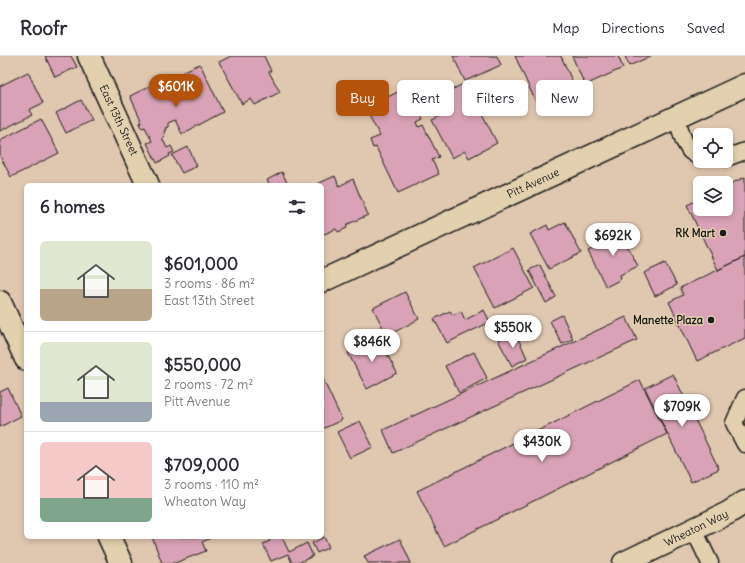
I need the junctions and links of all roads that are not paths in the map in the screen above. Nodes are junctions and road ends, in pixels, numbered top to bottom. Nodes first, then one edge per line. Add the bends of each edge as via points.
1 (89, 56) edge
2 (745, 85) edge
3 (676, 117) junction
4 (745, 151) edge
5 (693, 153) edge
6 (733, 155) edge
7 (147, 183) edge
8 (324, 280) edge
9 (0, 302) edge
10 (24, 355) edge
11 (745, 398) edge
12 (745, 444) edge
13 (745, 502) edge
14 (694, 530) junction
15 (110, 539) edge
16 (121, 563) edge
17 (624, 563) edge
18 (710, 563) edge

1 - 7 street, East 13th Street
2 - 3 street, Pitt Avenue
3 - 5 lane via 684,141
3 - 8 street, Pitt Avenue
4 - 6 lane
9 - 10 street
11 - 12 lane via 734,423
13 - 14 street, Wheaton Way
14 - 17 street, Wheaton Way
14 - 18 lane
15 - 16 street

